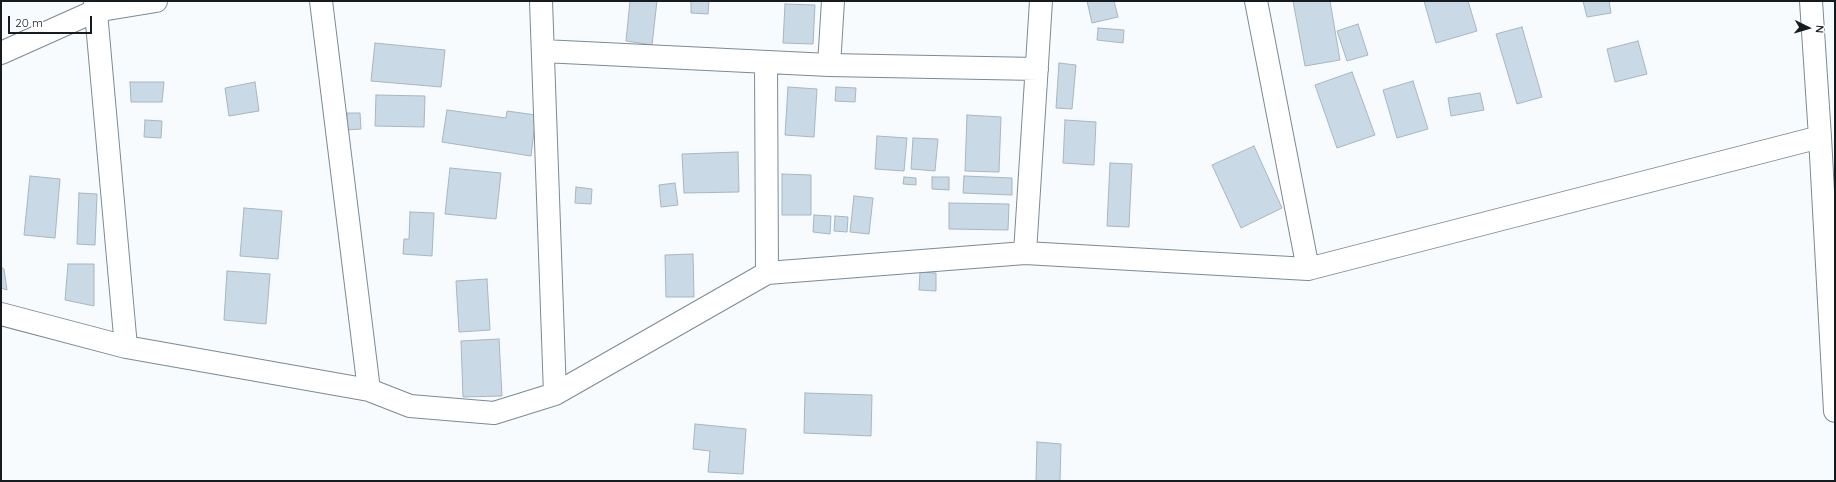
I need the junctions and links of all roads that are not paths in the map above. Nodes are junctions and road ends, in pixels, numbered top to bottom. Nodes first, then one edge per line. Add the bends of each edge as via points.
1 (156, 1) edge
2 (321, 1) edge
3 (541, 1) edge
4 (833, 1) edge
5 (1041, 1) edge
6 (1256, 1) edge
7 (1811, 1) edge
8 (95, 6) edge
9 (543, 51) junction
10 (1, 53) edge
11 (766, 62) junction
12 (829, 65) junction
13 (1037, 69) junction
14 (1820, 137) junction
15 (1025, 253) junction
16 (1308, 268) junction
17 (767, 274) junction
18 (1, 314) edge
19 (126, 347) junction
20 (368, 390) junction
21 (555, 394) junction
22 (1835, 411) edge

1 - 8 street
2 - 20 street
3 - 9 street
4 - 12 street
5 - 13 street
6 - 16 street
7 - 14 street
8 - 10 street
8 - 19 street
9 - 11 street
9 - 21 street
11 - 12 street
11 - 17 street
12 - 13 street
13 - 15 street
14 - 16 street
14 - 22 street
15 - 16 street
15 - 17 street
17 - 21 street
18 - 19 street
19 - 20 street
20 - 21 street via 410,406 494,413

